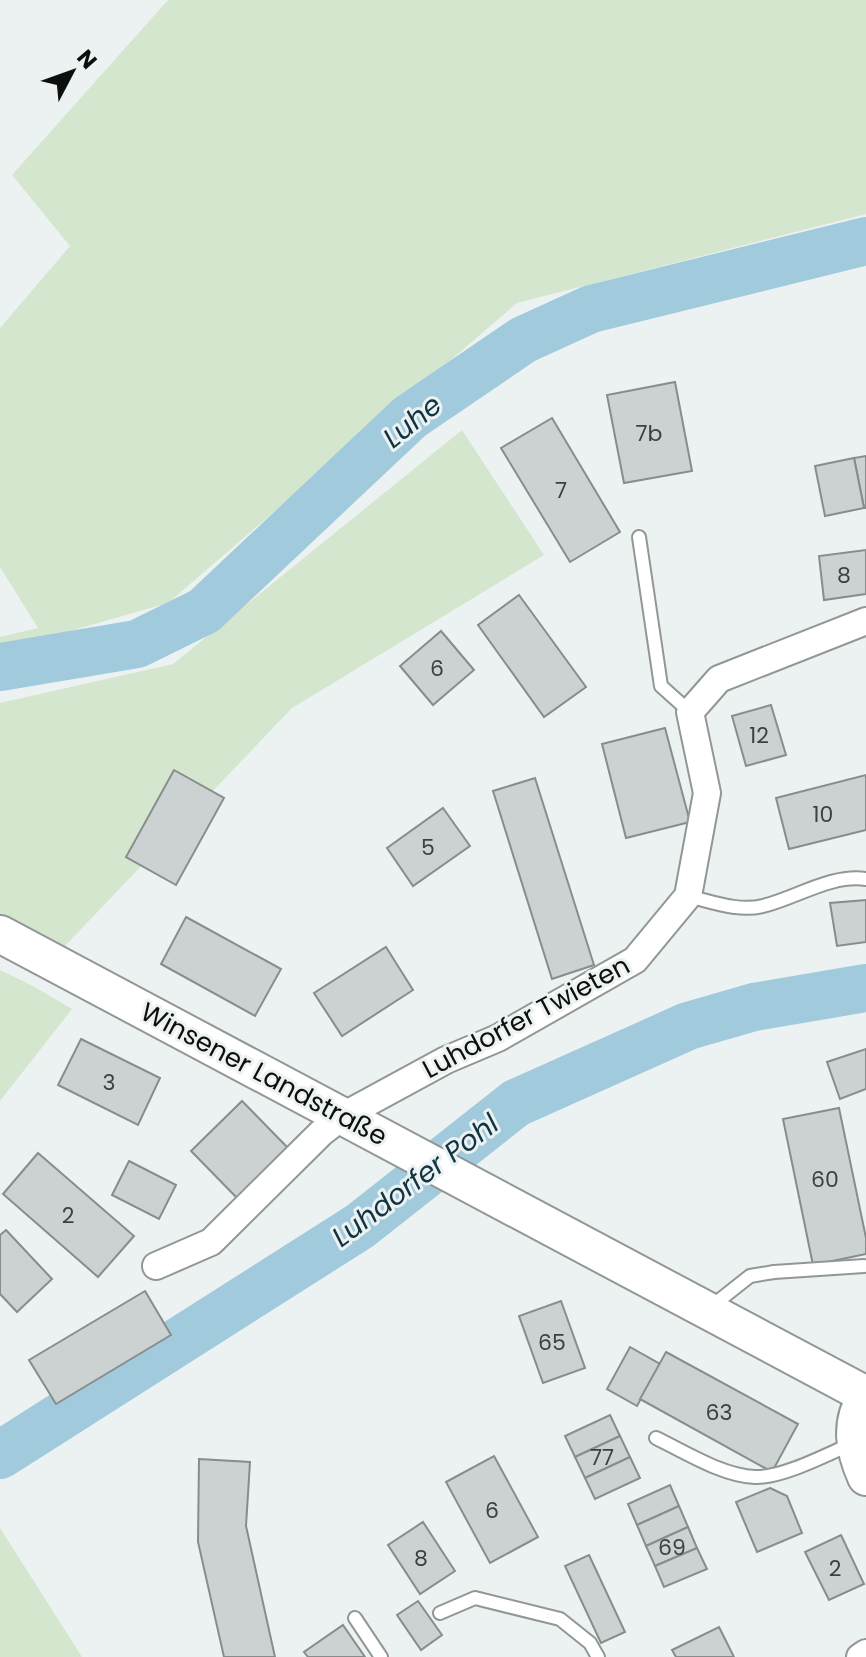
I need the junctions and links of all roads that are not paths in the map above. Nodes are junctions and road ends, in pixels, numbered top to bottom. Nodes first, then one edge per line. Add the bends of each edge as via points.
1 (639, 537) dead end
2 (866, 621) edge
3 (690, 712) junction
4 (866, 879) edge
5 (688, 896) junction
6 (0, 934) edge
7 (343, 1116) junction
8 (156, 1266) dead end
9 (864, 1266) edge
10 (706, 1311) junction
11 (866, 1396) edge
12 (656, 1438) dead end
13 (856, 1442) junction
14 (866, 1477) edge
15 (440, 1613) dead end
16 (355, 1618) dead end
17 (866, 1653) edge
18 (381, 1657) edge
19 (598, 1657) edge
20 (860, 1657) edge

1 - 3 lane via 661,686
2 - 3 street via 719,679
3 - 5 street, Luhdorfer Twieten via 707,793
4 - 5 lane via 850,877 761,906 738,908
5 - 7 street, Luhdorfer Twieten via 635,960 498,1038
6 - 7 main road, Winsener Landstraße
7 - 8 street, Luhdorfer Twieten via 211,1242
7 - 10 main road, Winsener Landstraße
9 - 10 lane via 750,1276
10 - 11 main road, Winsener Landstraße
11 - 13 main road via 854,1430
12 - 13 lane via 707,1463 757,1477
13 - 14 main road
15 - 19 lane via 475,1598 560,1619 590,1643
16 - 18 lane
17 - 20 street

